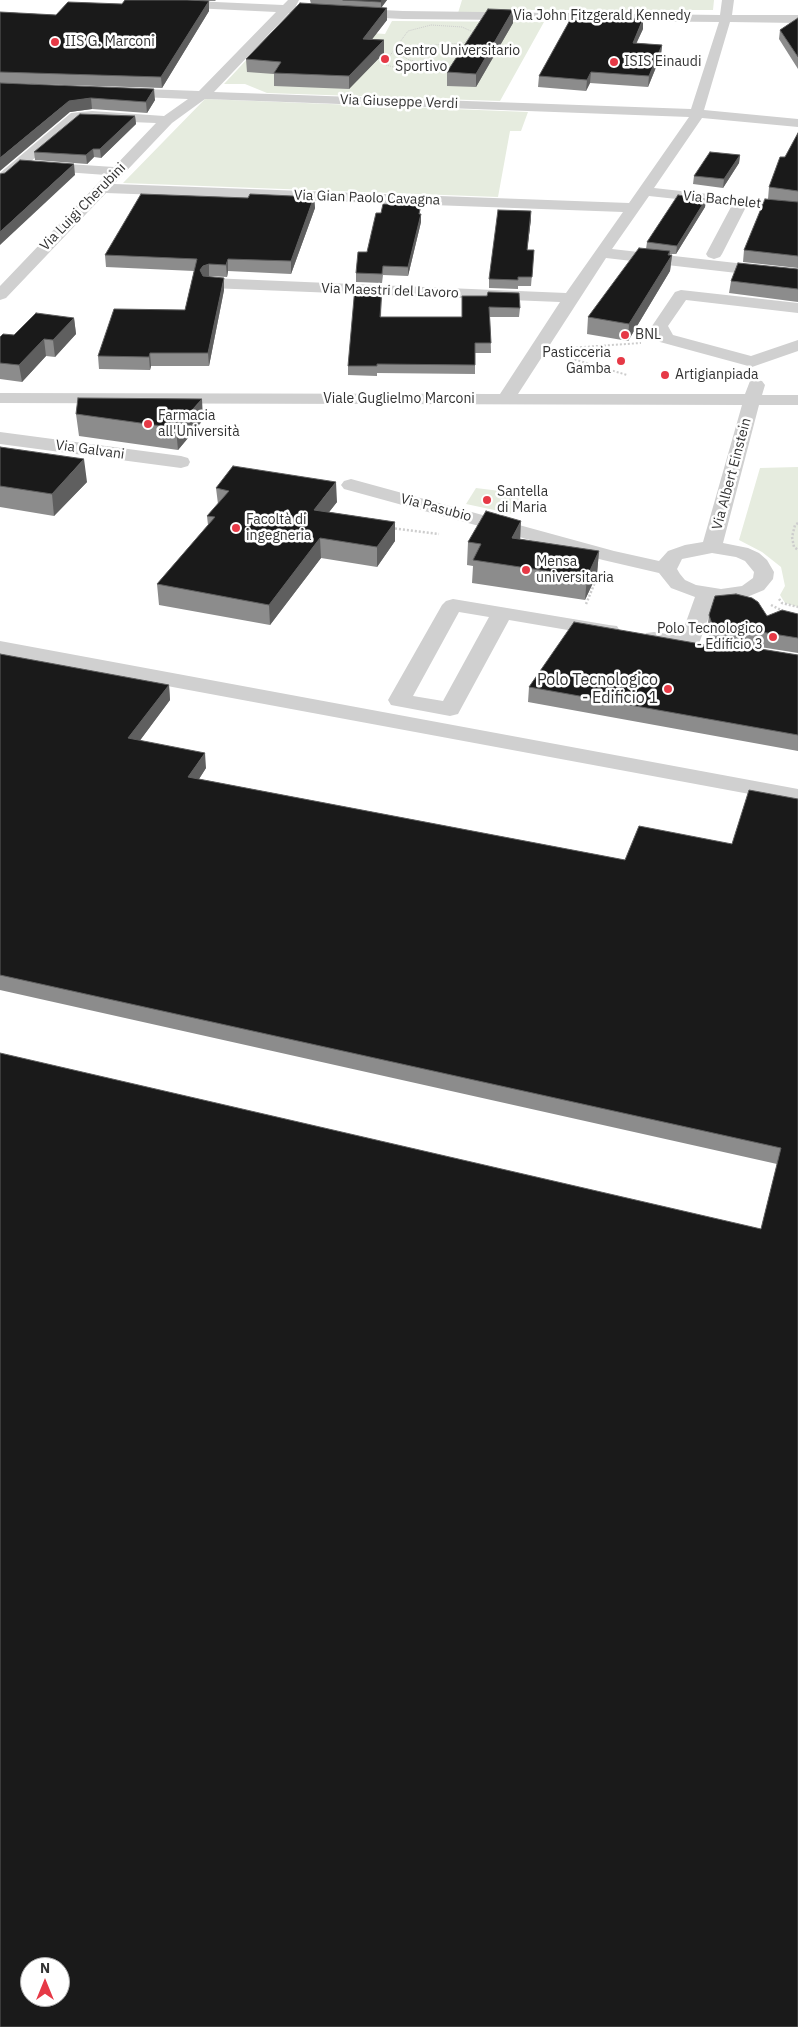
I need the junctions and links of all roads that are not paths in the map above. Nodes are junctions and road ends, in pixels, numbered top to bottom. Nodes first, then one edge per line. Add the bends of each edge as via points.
1 (728, 0) edge
2 (157, 3) edge
3 (290, 4) edge
4 (726, 17) junction
5 (798, 19) edge
6 (103, 92) edge
7 (202, 95) junction
8 (697, 113) junction
9 (167, 120) junction
10 (798, 123) edge
11 (18, 165) junction
12 (117, 172) junction
13 (0, 180) edge
14 (101, 188) junction
15 (646, 191) junction
16 (741, 202) junction
17 (634, 208) junction
18 (798, 208) edge
19 (603, 253) junction
20 (714, 254) dead end
21 (798, 275) edge
22 (210, 283) edge
23 (0, 295) edge
24 (570, 298) junction
25 (798, 308) edge
26 (798, 346) edge
27 (752, 362) junction
28 (0, 398) edge
29 (506, 399) junction
30 (752, 400) junction
31 (798, 400) edge
32 (0, 438) edge
33 (180, 462) dead end
34 (351, 485) dead end
35 (712, 547) junction
36 (667, 569) junction
37 (706, 594) junction
38 (502, 613) junction
39 (0, 648) edge
40 (798, 796) edge

1 - 4 street
2 - 3 street, Via John Fitzgerald Kennedy
3 - 4 street, Via John Fitzgerald Kennedy via 396,15
3 - 7 street, Via Luigi Cherubini
4 - 5 street, Via John Fitzgerald Kennedy
4 - 8 street
6 - 7 street, Via Giuseppe Verdi
7 - 8 street, Via Giuseppe Verdi
7 - 9 street, Via Luigi Cherubini
8 - 10 street, Via Giuseppe Verdi
8 - 15 street
9 - 11 street via 76,116
9 - 12 street, Via Luigi Cherubini
11 - 12 street
11 - 13 street
12 - 14 street, Via Luigi Cherubini
14 - 17 street, Via Gian Paolo Cavagna
14 - 23 street, Via Luigi Cherubini
15 - 16 street, Via Bachelet
15 - 17 street
16 - 18 street, Via Bachelet
16 - 20 street
17 - 19 street
19 - 21 street
19 - 24 street
22 - 24 street, Via Maestri del Lavoro
24 - 29 street
25 - 27 street via 681,295 660,326 666,338
26 - 27 street
27 - 30 street, Via Albert Einstein via 756,386
28 - 29 street, Viale Guglielmo Marconi
29 - 30 street, Viale Guglielmo Marconi
30 - 31 street, Viale Guglielmo Marconi
30 - 35 street, Via Albert Einstein
32 - 33 street, Via Galvani
34 - 36 street, Via Pasubio
35 - 36 street via 675,555
35 - 37 street via 752,557 764,572 757,586 741,592
36 - 37 street via 678,584
37 - 38 street via 698,645
38 - 38 street via 450,708 399,700 453,606
39 - 40 street

